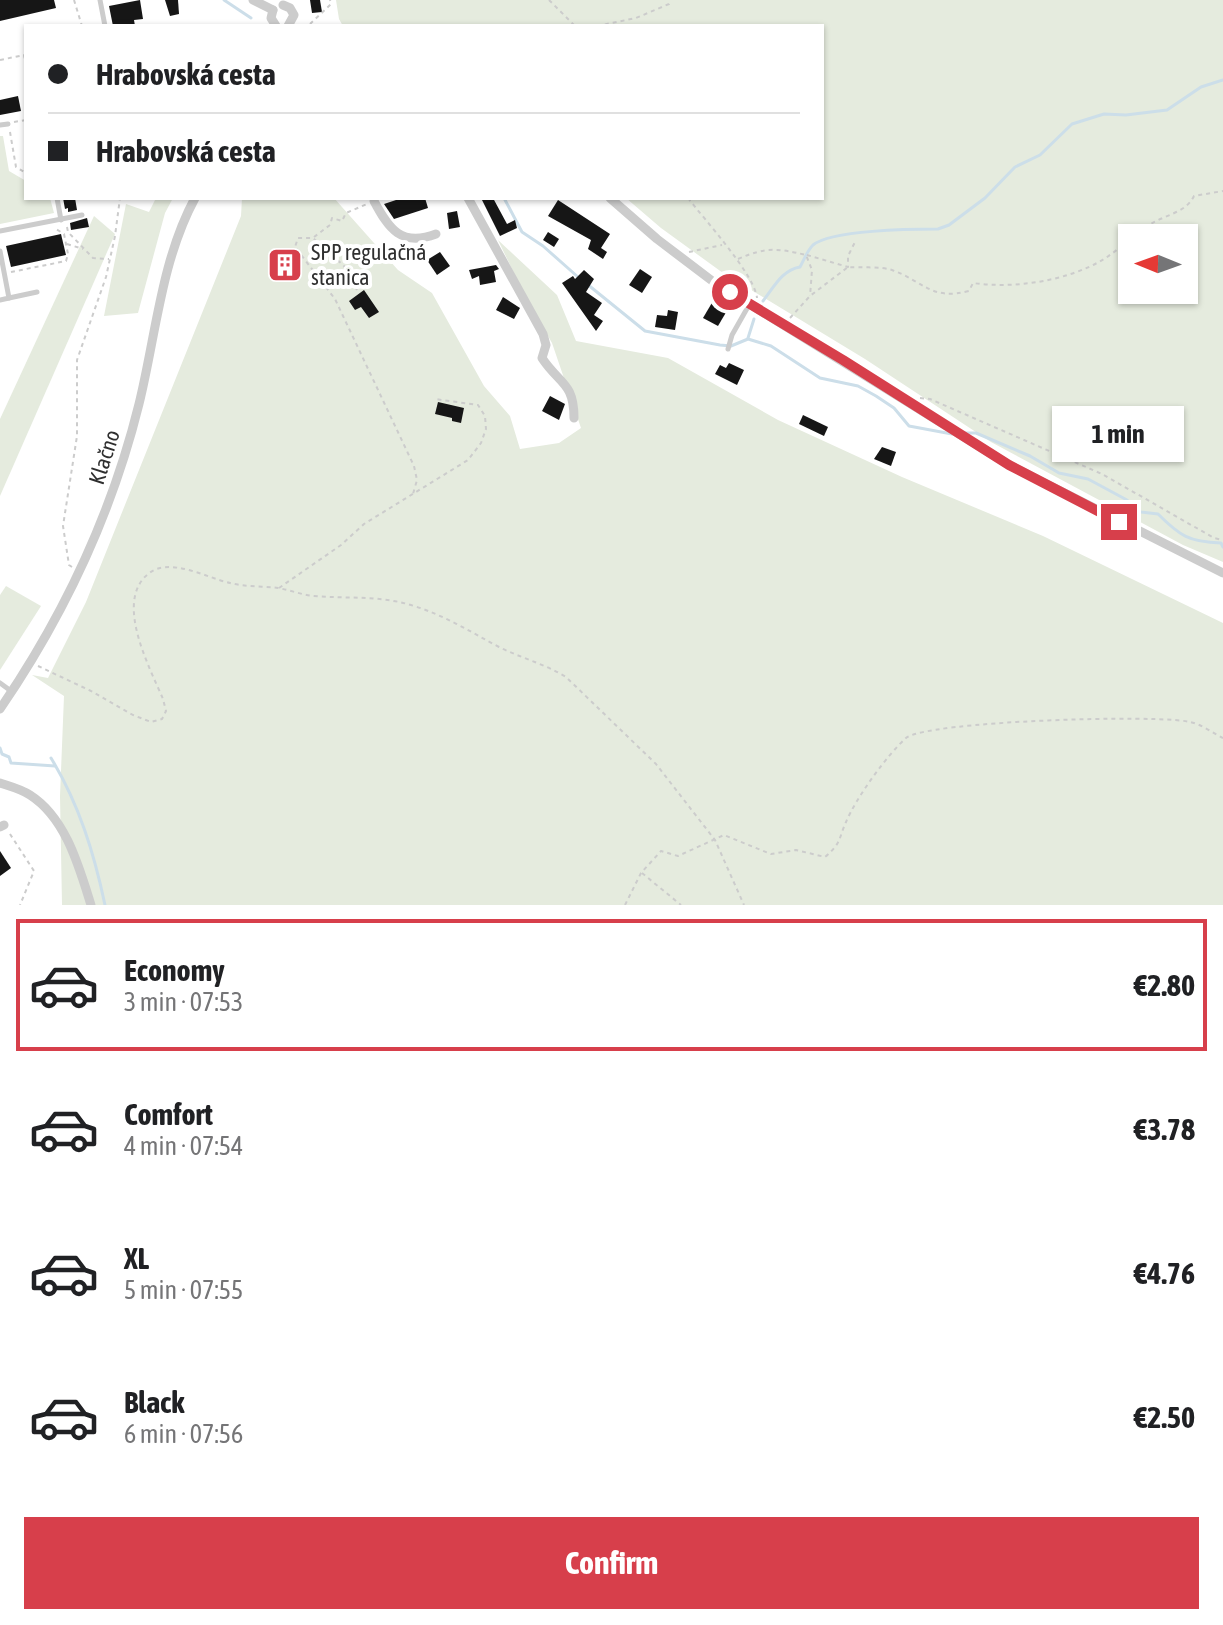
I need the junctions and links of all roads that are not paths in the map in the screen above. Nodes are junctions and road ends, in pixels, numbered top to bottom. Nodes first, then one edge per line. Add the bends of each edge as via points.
1 (100, 0) edge
2 (253, 0) edge
3 (283, 3) edge
4 (273, 10) junction
5 (105, 24) edge
6 (275, 24) edge
7 (293, 24) edge
8 (8, 124) road end
9 (0, 125) edge
10 (58, 200) edge
11 (194, 200) edge
12 (376, 200) edge
13 (469, 200) edge
14 (612, 200) edge
15 (82, 215) dead end
16 (63, 219) junction
17 (0, 231) edge
18 (436, 234) dead end
19 (0, 251) edge
20 (37, 292) dead end
21 (9, 298) junction
22 (0, 300) edge
23 (753, 302) junction
24 (728, 346) dead end
25 (574, 418) dead end
26 (1223, 573) edge
27 (0, 683) edge
28 (12, 692) junction
29 (0, 709) edge
30 (0, 783) edge
31 (91, 905) edge

1 - 5 lane
2 - 4 street
3 - 4 street
3 - 7 street via 292,11
4 - 6 street
8 - 9 lane
10 - 16 lane
11 - 28 street, Klačno via 174,247 135,418 106,510 72,586
12 - 18 street via 387,226 403,236
13 - 25 street via 543,334 542,358 571,392
14 - 23 street via 678,256
15 - 16 lane
16 - 17 lane
19 - 21 lane
20 - 21 lane
21 - 22 lane
23 - 24 lane
23 - 26 street via 1039,482
27 - 28 lane
28 - 29 street, Klačno
30 - 31 street via 30,794 46,810 72,847

